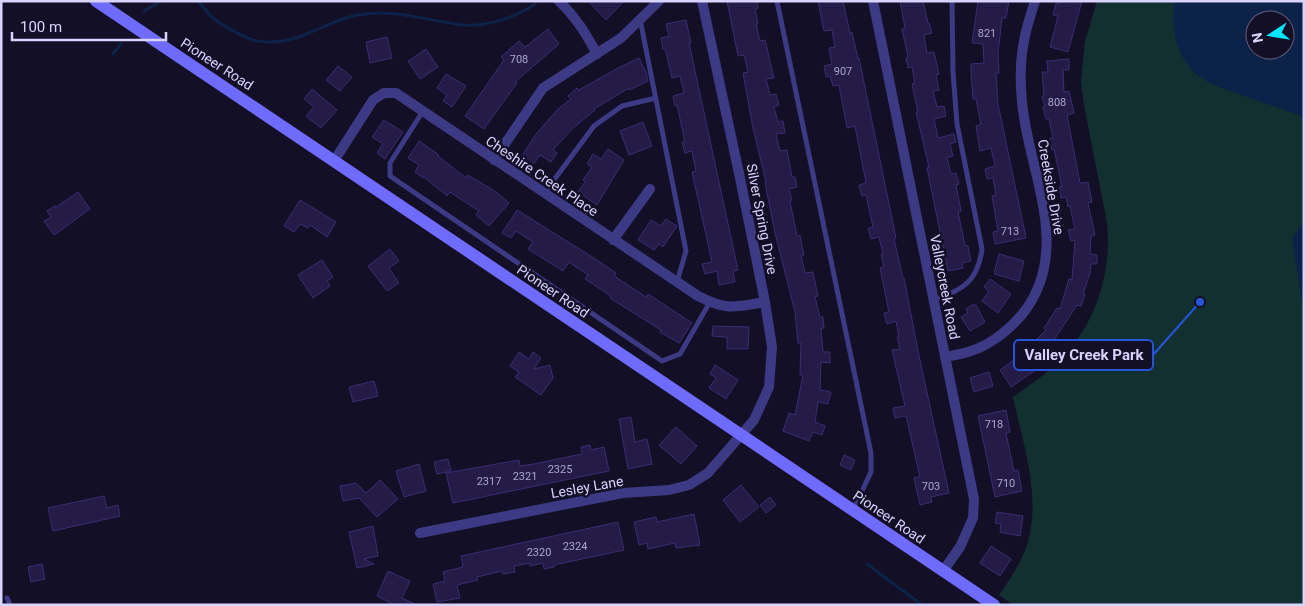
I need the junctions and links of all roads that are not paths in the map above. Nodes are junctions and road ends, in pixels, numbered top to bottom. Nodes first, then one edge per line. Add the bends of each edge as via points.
1 (96, 1) edge
2 (559, 1) edge
3 (660, 1) edge
4 (702, 1) edge
5 (777, 1) edge
6 (873, 1) edge
7 (952, 1) edge
8 (1035, 1) edge
9 (640, 19) junction
10 (597, 54) junction
11 (656, 98) junction
12 (424, 111) junction
13 (494, 160) junction
14 (334, 161) junction
15 (650, 189) dead end
16 (544, 193) junction
17 (613, 240) junction
18 (676, 282) junction
19 (934, 300) junction
20 (710, 302) junction
21 (765, 302) junction
22 (945, 357) junction
23 (740, 435) junction
24 (853, 511) junction
25 (420, 533) dead end
26 (943, 571) junction
27 (7, 598) dead end
28 (10, 605) edge
29 (994, 605) edge

1 - 14 main road, Pioneer Road
2 - 10 street via 570,11
3 - 9 street
4 - 21 street, Silver Spring Drive
5 - 24 lane via 871,453 871,472
6 - 19 street, Valleycreek Road
7 - 19 lane via 957,124 982,249 975,274 966,284 954,293
8 - 22 street, Creekside Drive via 1024,40 1020,76 1022,105 1047,230 1043,275 1036,295 1022,315 1001,335 972,351
9 - 10 street via 621,38
9 - 11 lane
10 - 13 street via 543,88
11 - 16 lane via 622,106 594,126
11 - 18 lane via 686,251
12 - 13 street, Cheshire Creek Place
12 - 14 street, Cheshire Creek Place via 396,93 378,96
12 - 20 lane via 390,163 390,176 662,361 680,354
13 - 16 street, Cheshire Creek Place
14 - 23 main road, Pioneer Road
15 - 17 street
16 - 17 street, Cheshire Creek Place
17 - 18 street, Cheshire Creek Place
18 - 20 street, Cheshire Creek Place
19 - 22 street, Valleycreek Road
20 - 21 street, Cheshire Creek Place via 730,307
21 - 23 street, Silver Spring Drive via 772,347 769,387 754,420
22 - 26 street, Valleycreek Road via 974,499 973,518 960,547
23 - 24 main road, Pioneer Road
23 - 25 street, Lesley Lane via 708,472 689,485 669,490 623,493
24 - 26 main road, Pioneer Road
26 - 29 main road, Pioneer Road
27 - 28 lane

